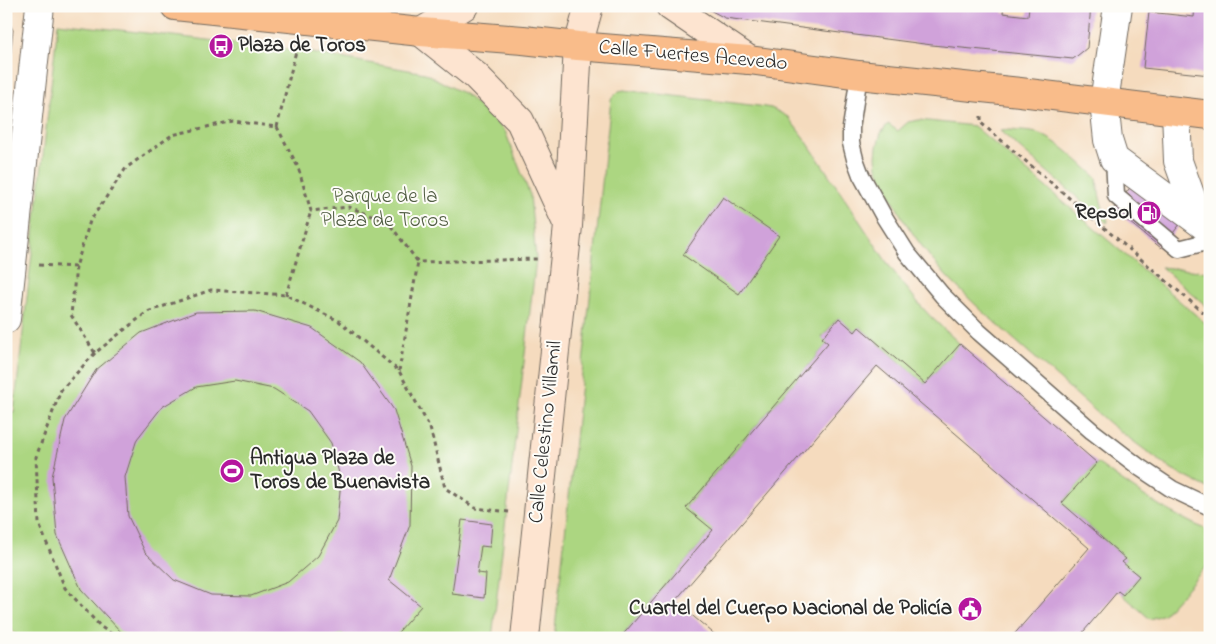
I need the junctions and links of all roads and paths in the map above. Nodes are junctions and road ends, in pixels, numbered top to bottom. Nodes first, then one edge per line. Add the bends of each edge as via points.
1 (40, 6) edge
2 (175, 6) edge
3 (464, 6) edge
4 (567, 6) edge
5 (589, 6) edge
6 (670, 6) edge
7 (1118, 6) edge
8 (304, 20) junction
9 (421, 32) junction
10 (578, 46) junction
11 (749, 60) junction
12 (859, 75) junction
13 (983, 88) junction
14 (1104, 102) junction
15 (1176, 111) junction
16 (1210, 115) edge
17 (277, 128) junction
18 (311, 211) junction
19 (568, 226) junction
20 (1207, 231) edge
21 (418, 262) junction
22 (564, 262) junction
23 (12, 264) junction
24 (76, 267) junction
25 (286, 294) junction
26 (1210, 318) edge
27 (6, 319) edge
28 (95, 353) junction
29 (399, 371) junction
30 (1210, 507) edge
31 (537, 516) junction
32 (118, 638) edge
33 (525, 638) edge

1 - 23 street
2 - 8 highway, Calle Fuertes Acevedo
3 - 9 main road
4 - 10 main road
5 - 10 main road
6 - 11 main road
7 - 14 street
8 - 9 highway, Calle Fuertes Acevedo
8 - 17 path
9 - 10 highway, Calle Fuertes Acevedo
9 - 19 main road via 476,76 520,121
10 - 11 highway, Calle Fuertes Acevedo
10 - 19 main road, Calle Celestino Villamil
11 - 12 highway, Calle Fuertes Acevedo
12 - 13 highway, Calle Fuertes Acevedo
12 - 30 lane via 851,128 855,159 883,216 907,254 979,332 1092,431 1139,467
13 - 14 highway, Calle Fuertes Acevedo
13 - 26 path via 981,123
14 - 15 highway, Calle Fuertes Acevedo
14 - 20 street via 1108,140 1114,159
15 - 16 highway, Calle Fuertes Acevedo
15 - 20 street via 1178,161
17 - 18 path via 298,167
17 - 24 path via 233,121 172,135 126,168 90,220
18 - 21 path via 349,207 388,222
18 - 25 path
19 - 22 main road, Calle Celestino Villamil
21 - 22 path via 536,259
21 - 29 path
22 - 31 main road, Calle Celestino Villamil
23 - 24 path
23 - 27 street
24 - 28 path via 71,315
25 - 28 path via 211,290 147,312
25 - 29 path via 339,320
28 - 32 path via 61,390 36,457 39,524 64,588 101,627
29 - 31 path via 430,428 445,488 475,508
31 - 33 main road, Calle Celestino Villamil

